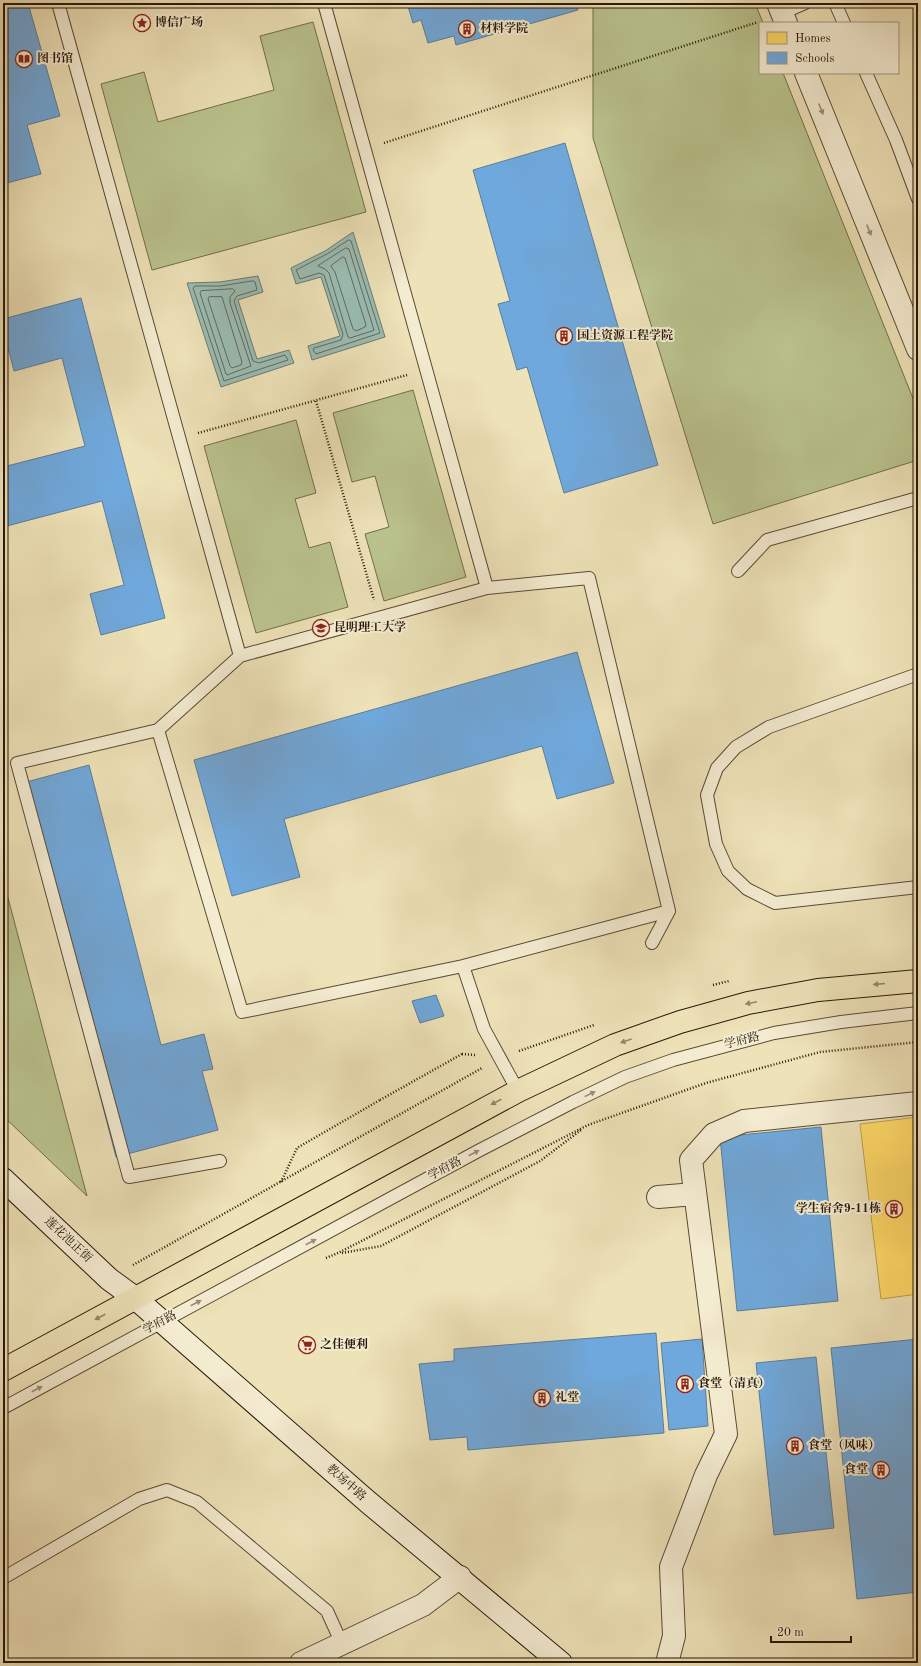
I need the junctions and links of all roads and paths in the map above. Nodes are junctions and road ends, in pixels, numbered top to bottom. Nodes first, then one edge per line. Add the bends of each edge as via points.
1 (58, 3) edge
2 (324, 3) edge
3 (805, 3) edge
4 (835, 3) edge
5 (777, 15) edge
6 (844, 22) edge
7 (806, 74) edge
8 (866, 74) edge
9 (365, 149) junction
10 (918, 199) edge
11 (918, 350) edge
12 (426, 370) junction
13 (316, 401) junction
14 (179, 438) junction
15 (918, 498) edge
16 (738, 571) dead end
17 (487, 588) junction
18 (380, 617) junction
19 (240, 656) junction
20 (918, 674) edge
21 (158, 730) junction
22 (918, 887) edge
23 (669, 910) junction
24 (652, 943) dead end
25 (463, 966) junction
26 (918, 981) edge
27 (918, 1013) edge
28 (918, 1042) edge
29 (462, 1054) dead end
30 (518, 1090) junction
31 (918, 1103) edge
32 (588, 1125) junction
33 (220, 1161) dead end
34 (3, 1179) edge
35 (281, 1182) dead end
36 (695, 1194) junction
37 (658, 1197) dead end
38 (338, 1253) junction
39 (324, 1259) dead end
40 (135, 1298) junction
41 (162, 1322) junction
42 (3, 1370) edge
43 (3, 1408) edge
44 (460, 1577) junction
45 (3, 1578) edge
46 (342, 1644) junction
47 (301, 1663) edge
48 (561, 1663) edge
49 (667, 1663) edge

1 - 14 lane
2 - 9 lane
3 - 5 lane
4 - 6 lane
5 - 9 path
7 -> 11 street
8 - 10 lane via 896,140
9 - 12 lane
12 - 13 path
12 - 17 lane
13 - 14 path
13 - 18 path
14 - 19 lane
15 - 16 lane via 767,540
17 - 18 lane
17 - 23 lane via 589,578
18 - 19 lane
19 - 21 lane
20 - 22 lane via 769,727 736,747 717,768 707,795 716,844 728,871 746,889 775,903
21 - 25 lane via 242,1012
21 - 33 lane via 17,763 129,1177
23 - 24 lane
23 - 25 lane
25 - 30 lane via 484,1029
26 -> 30 main road via 818,990 748,1003 680,1022 615,1045
41 -> 27 lane, 学府路 via 480,1150 625,1077 673,1060 774,1033
28 - 32 path via 820,1052 706,1083
29 - 35 path, bridge via 297,1148
30 -> 40 main road
31 - 36 street via 744,1121 714,1134 691,1160
32 - 38 path
32 - 38 path via 540,1161 382,1246
34 - 40 street, 莲花池正街 via 109,1279
36 - 37 street
36 - 49 street via 726,1434 706,1474 671,1567 674,1636
38 - 39 path
40 - 41 street, 教场中路
40 -> 42 main road
43 -> 41 lane, 学府路
41 - 44 street, 教场中路 via 368,1502
44 - 46 street via 423,1605
44 - 48 street, 教场中路
45 - 46 lane via 139,1498 167,1490 197,1502 327,1611
46 - 47 street

